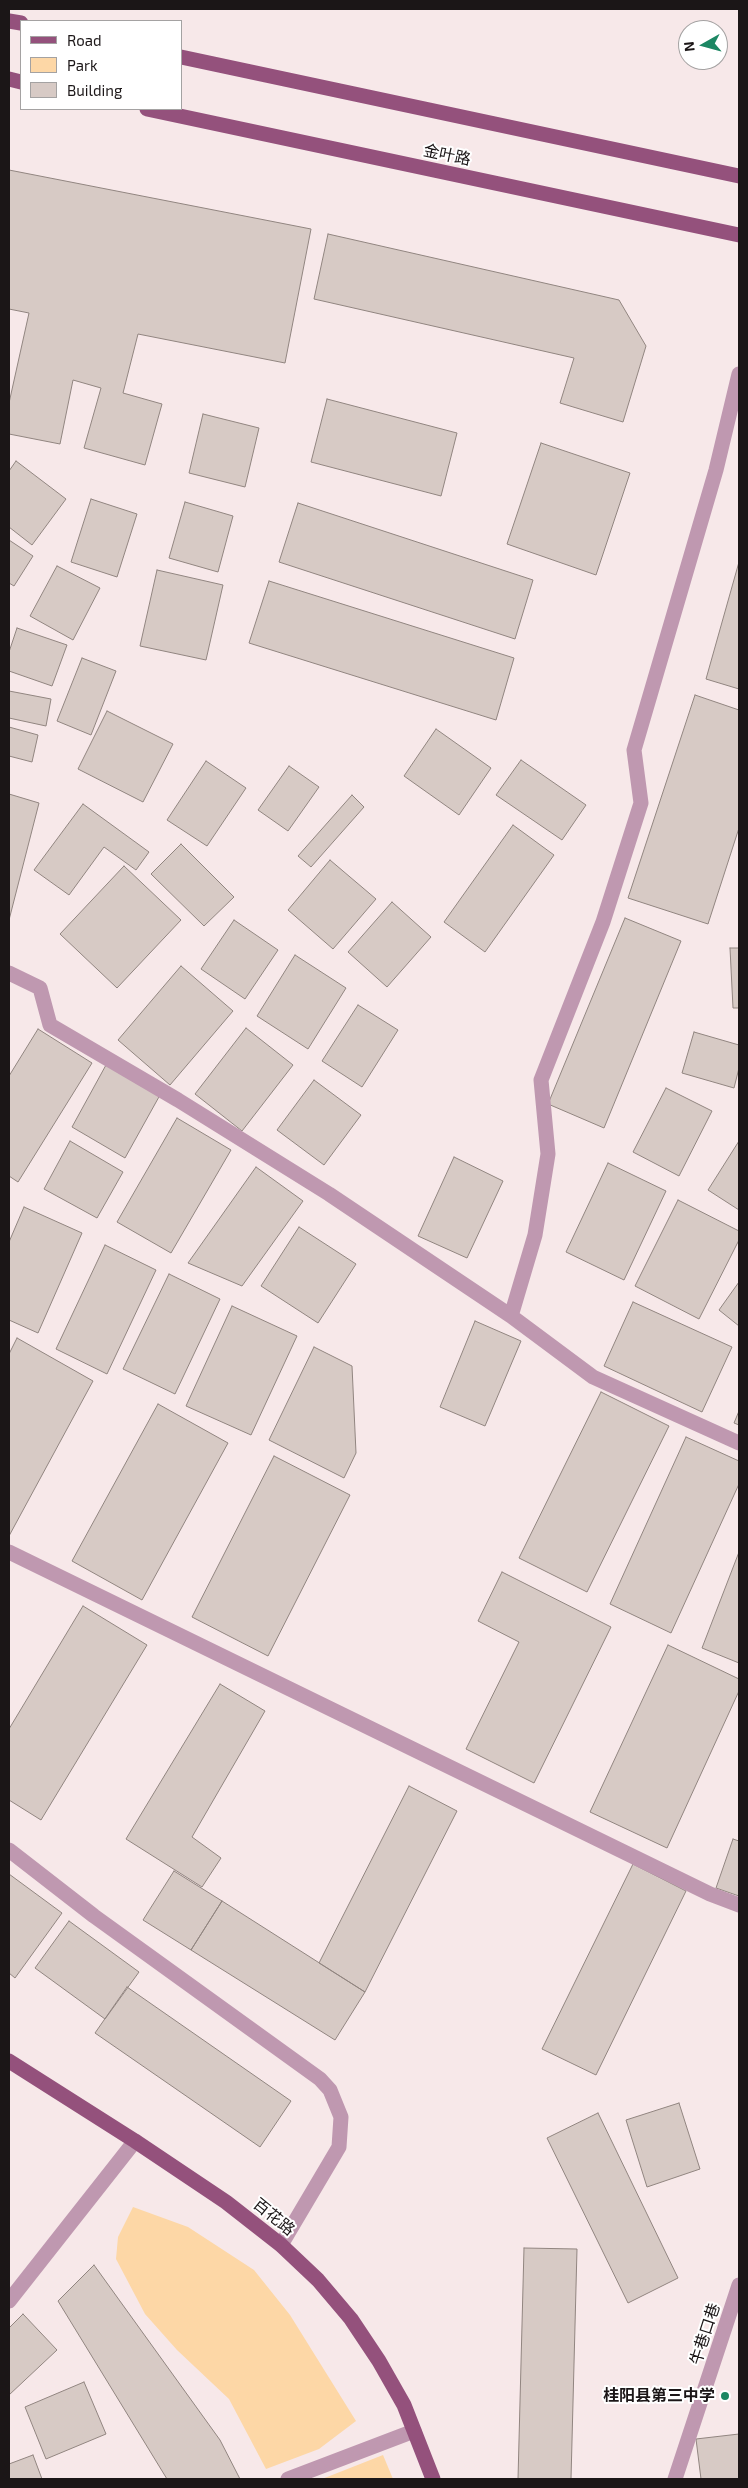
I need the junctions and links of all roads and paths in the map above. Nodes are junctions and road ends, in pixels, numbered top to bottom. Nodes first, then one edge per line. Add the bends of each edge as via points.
1 (182, 57) edge
2 (152, 110) edge
3 (739, 176) edge
4 (739, 235) edge
5 (739, 374) edge
6 (9, 973) edge
7 (511, 1316) junction
8 (739, 1443) edge
9 (9, 1552) edge
10 (9, 1850) edge
11 (739, 1905) edge
12 (9, 2061) edge
13 (136, 2141) junction
14 (281, 2245) junction
15 (739, 2285) edge
16 (9, 2301) edge
17 (414, 2431) junction
18 (288, 2479) edge
19 (433, 2479) edge
20 (675, 2479) edge

1 - 3 main road
2 - 4 main road, 金叶路
5 - 7 street via 716,470 634,750 641,803 602,922 541,1080 548,1154 535,1235
6 - 7 street via 40,988 50,1025 329,1194
7 - 8 street via 593,1377
9 - 11 street via 710,1894
10 - 14 street via 94,1916 320,2079 330,2090 341,2117 339,2147
12 - 13 main road, 百花路
13 - 14 main road, 百花路 via 226,2202
13 - 16 street
14 - 17 main road, 百花路 via 318,2280 351,2319 380,2361
15 - 20 street, 牛巷口巷
17 - 18 street
17 - 19 main road, 百花路

